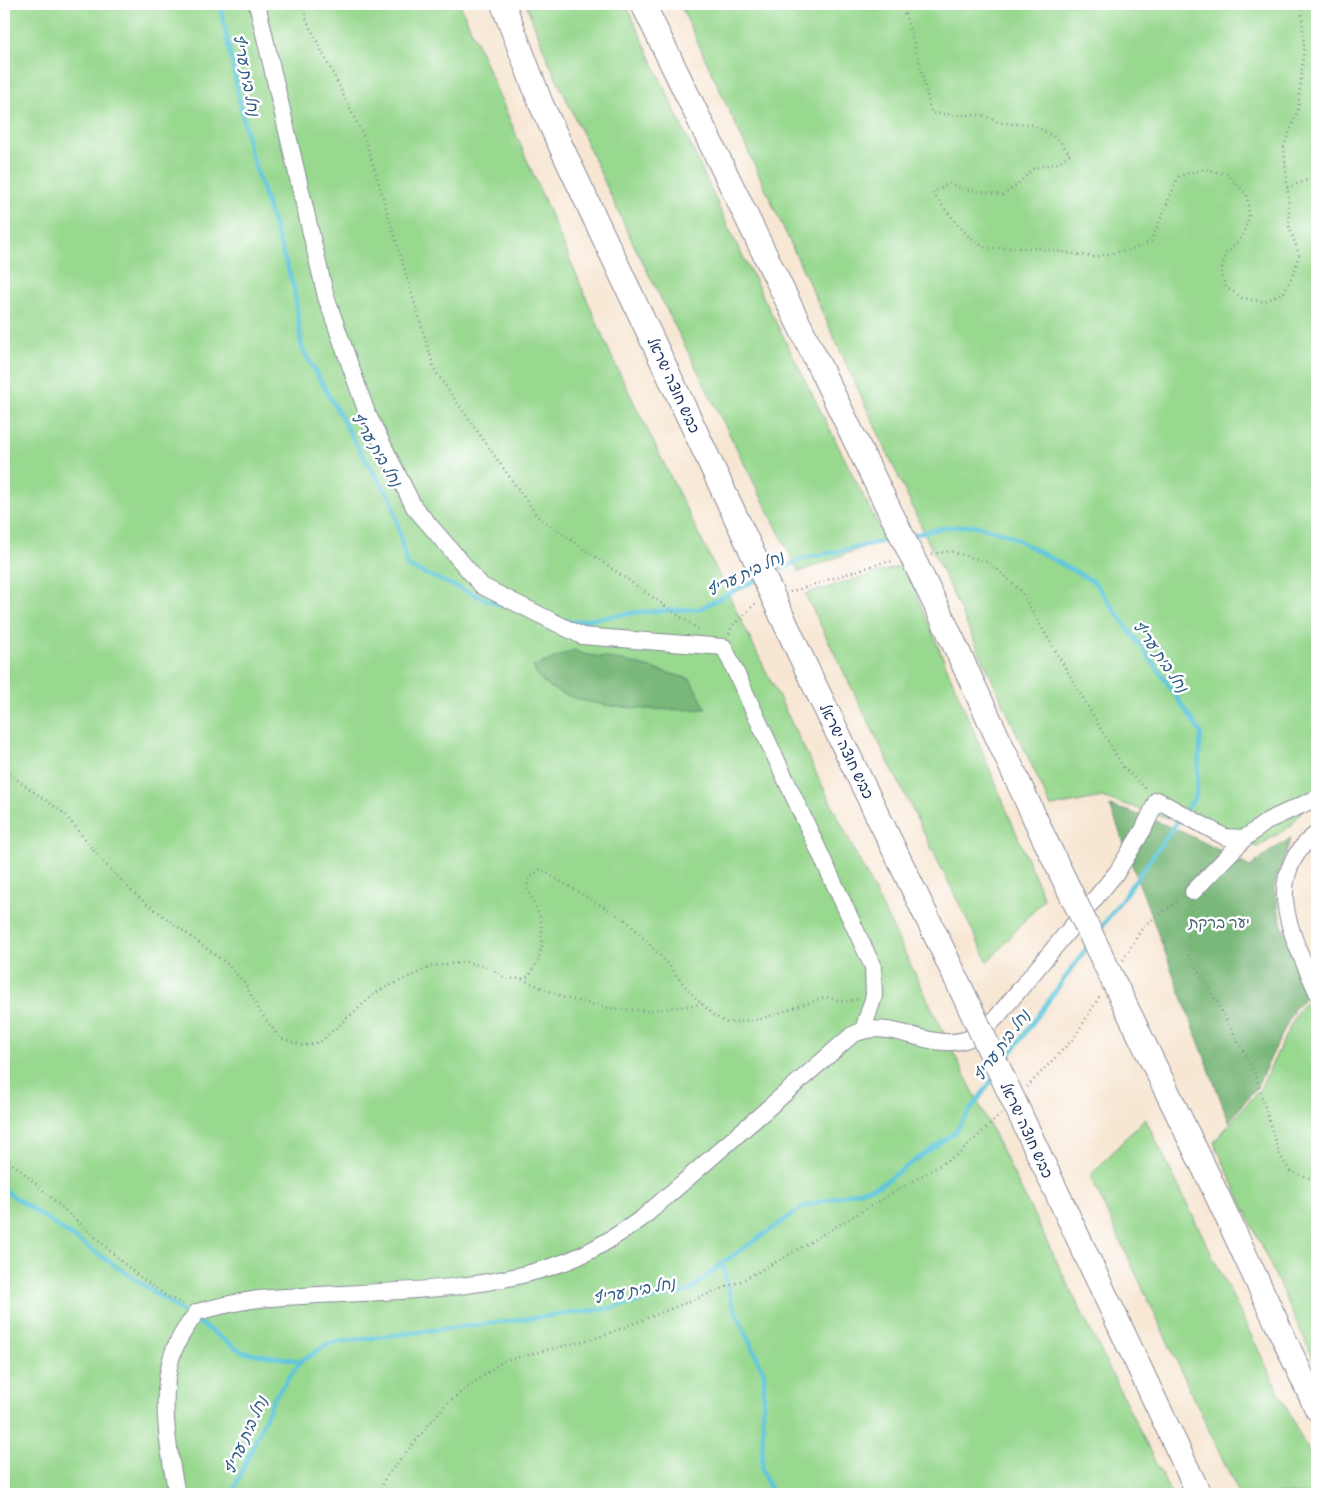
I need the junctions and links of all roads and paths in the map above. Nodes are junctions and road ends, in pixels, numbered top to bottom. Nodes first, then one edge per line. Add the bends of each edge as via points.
1 (257, 4) edge
2 (302, 4) edge
3 (503, 4) edge
4 (643, 4) edge
5 (902, 4) edge
6 (1301, 4) edge
7 (1317, 176) edge
8 (1287, 188) junction
9 (700, 630) dead end
10 (4, 773) edge
11 (1317, 798) edge
12 (1317, 833) edge
13 (1245, 838) junction
14 (1193, 892) junction
15 (1119, 965) dead end
16 (522, 979) junction
17 (1104, 990) dead end
18 (1317, 992) edge
19 (874, 996) junction
20 (702, 1004) junction
21 (863, 1030) junction
22 (1022, 1092) dead end
23 (1003, 1113) dead end
24 (4, 1159) edge
25 (1317, 1181) edge
26 (197, 1312) junction
27 (1317, 1409) edge
28 (177, 1494) edge
29 (379, 1494) edge
30 (1199, 1494) edge

1 - 19 street via 326,297 367,413 414,507 482,586 582,636 724,647 873,967
2 - 9 path via 307,21 366,141 435,371 537,516
3 - 30 highway, כביש חוצה ישראל, bridge via 541,104
4 - 27 highway, bridge via 946,624 1045,840
5 - 8 path via 931,113 982,115 1001,123 1034,125 1058,140 1070,154 1058,163 1034,168 1003,195 962,189 949,183 933,193 968,235 985,248 1036,248 1094,257 1134,249 1151,241 1179,176 1204,169 1227,174 1247,195 1249,217 1242,237 1224,255 1221,275 1226,287 1242,298 1264,302 1284,292 1294,273 1298,254 1289,226
6 - 8 path via 1304,46 1298,110 1284,146
7 - 8 path
10 - 16 path via 65,814 102,861 138,897 226,963 244,982 260,1012 280,1038 288,1042 304,1046 320,1042 378,991 432,966 466,962 491,968 505,978
11 - 13 street via 1270,820
12 - 18 street via 1295,857 1289,871 1285,898 1288,922
13 - 14 street
13 - 21 street via 1225,837 1157,800 1117,872 981,1032 966,1040 950,1043 895,1030
14 - 15 path via 1144,925
14 - 25 path via 1188,954 1254,1071 1280,1156 1290,1171
16 - 20 path via 565,998 609,1008 648,1011
16 - 20 path via 529,976 538,961 542,945 541,919 527,888 528,880 540,869 627,921
17 - 22 path via 1074,1038
19 - 20 path via 844,1002 826,997 761,1019 727,1023 712,1015
19 - 21 street
21 - 26 street via 852,1035 641,1219 607,1242 566,1262 511,1278 440,1288 258,1299
23 - 29 path via 960,1154 738,1282 599,1337 503,1361 447,1403 385,1478
24 - 26 path via 17,1167 136,1274
26 - 28 street via 183,1332 170,1363 166,1401 168,1451

